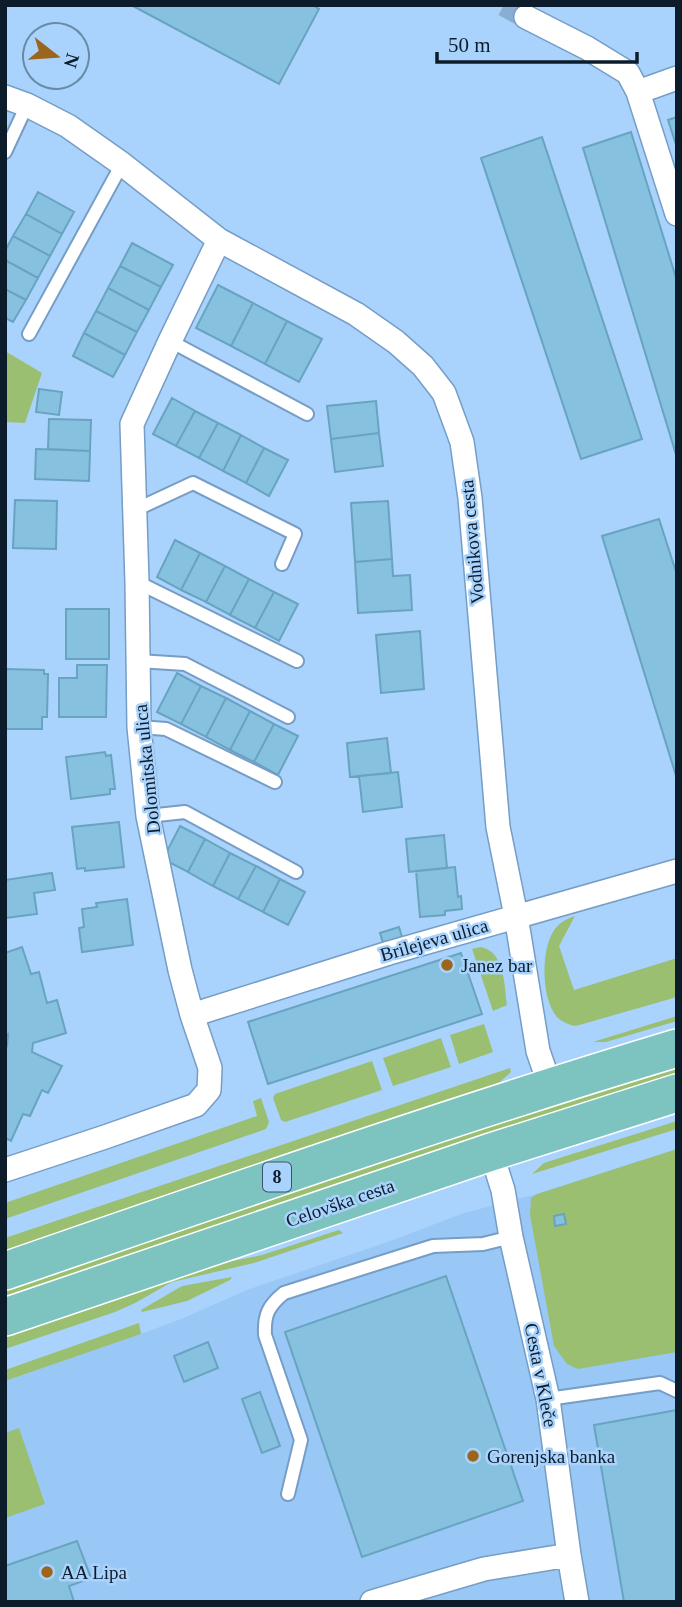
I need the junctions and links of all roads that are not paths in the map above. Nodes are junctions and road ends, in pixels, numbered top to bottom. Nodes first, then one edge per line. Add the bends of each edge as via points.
1 (526, 17) tunnel mouth
2 (677, 78) edge
3 (638, 92) junction
4 (16, 101) edge
5 (5, 152) edge
6 (122, 164) junction
7 (677, 214) edge
8 (219, 240) junction
9 (29, 334) dead end
10 (170, 341) junction
11 (307, 414) dead end
12 (135, 510) junction
13 (282, 564) dead end
14 (137, 582) junction
15 (297, 661) dead end
16 (138, 662) junction
17 (288, 717) dead end
18 (139, 727) junction
19 (275, 782) dead end
20 (148, 816) junction
21 (677, 871) edge
22 (296, 872) dead end
23 (516, 916) junction
24 (192, 1015) junction
25 (677, 1048) edge
26 (550, 1086) junction
27 (677, 1093) edge
28 (491, 1152) junction
29 (5, 1170) edge
30 (512, 1237) junction
31 (5, 1271) edge
32 (5, 1317) edge
33 (677, 1391) edge
34 (548, 1399) junction
35 (288, 1494) dead end
36 (569, 1555) junction
37 (372, 1602) edge
38 (577, 1602) edge

1 - 3 street via 628,73
2 - 3 street
3 - 7 street
4 - 5 lane, Vodnikova cesta
4 - 6 street, Vodnikova cesta via 68,126
6 - 8 street, Vodnikova cesta
6 - 9 lane
8 - 10 street, Dolomitska ulica
8 - 23 street, Vodnikova cesta via 356,314 423,366 444,393 463,442 498,827
10 - 11 lane
10 - 12 street, Dolomitska ulica via 132,424
12 - 13 lane via 192,483 295,534
12 - 14 street, Dolomitska ulica
14 - 15 lane
14 - 16 street, Dolomitska ulica
16 - 17 lane via 185,664
16 - 18 street, Dolomitska ulica
18 - 19 lane via 166,729
18 - 20 street, Dolomitska ulica
20 - 22 lane via 185,812
20 - 24 street, Dolomitska ulica
21 - 23 street, Brilejeva ulica
23 - 24 street, Brilejeva ulica
23 - 26 street, Vodnikova cesta via 538,1051
24 - 29 street, Dolomitska ulica via 211,1068 209,1090 196,1105
25 - 26 main road, 8
26 - 31 main road, 8
27 - 28 main road, Celovška cesta / 8
28 - 30 street, Cesta v Kleče
28 - 32 main road, Celovška cesta / 8
30 - 34 street, Cesta v Kleče
30 - 35 lane via 484,1244 433,1245 284,1293 272,1302 264,1320 265,1335 301,1440
33 - 34 lane via 660,1383
34 - 36 street, Cesta v Kleče
36 - 37 street via 484,1569
36 - 38 street, Cesta v Kleče

